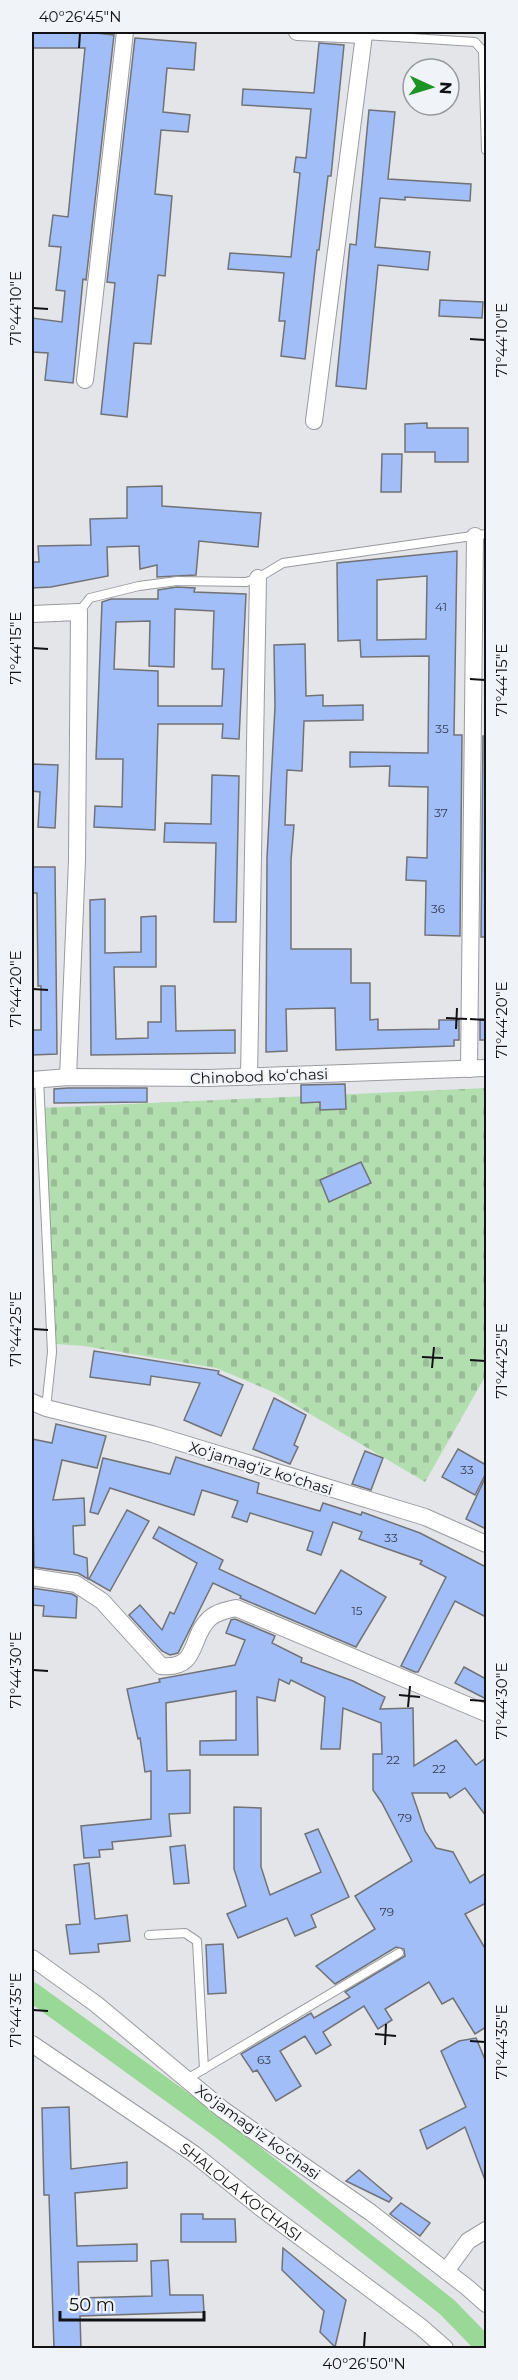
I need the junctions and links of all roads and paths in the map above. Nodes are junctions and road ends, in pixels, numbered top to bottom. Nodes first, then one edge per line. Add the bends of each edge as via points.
1 (125, 32) edge
2 (297, 32) edge
3 (364, 35) junction
4 (486, 150) edge
5 (85, 380) dead end
6 (314, 421) dead end
7 (480, 535) edge
8 (258, 578) junction
9 (79, 612) junction
10 (32, 614) edge
11 (486, 1068) edge
12 (469, 1069) junction
13 (68, 1077) junction
14 (249, 1077) junction
15 (35, 1079) edge
16 (39, 1405) edge
17 (486, 1544) edge
18 (32, 1578) edge
19 (486, 1713) edge
20 (149, 1935) dead end
21 (399, 1953) dead end
22 (32, 1958) edge
23 (32, 2044) edge
24 (204, 2069) junction
25 (187, 2079) junction
26 (486, 2230) edge
27 (446, 2271) junction
28 (486, 2304) edge
29 (445, 2349) edge

1 - 5 street
2 - 3 street
3 - 4 lane via 475,42 483,51
3 - 6 street
7 - 8 lane via 283,562
7 - 12 street
8 - 9 lane via 246,582 139,585 90,598
8 - 14 street
9 - 10 street
9 - 13 street
11 - 12 street, Chinobod koʻchasi
12 - 14 street, Chinobod koʻchasi
13 - 14 street, Chinobod koʻchasi
13 - 15 street, Chinobod koʻchasi
15 - 16 lane via 52,1352
16 - 17 street, Xoʻjamagʻiz koʻchasi via 152,1434 426,1517
18 - 19 street via 76,1584 102,1601 161,1666 174,1667 186,1661 208,1619 236,1608
20 - 24 lane via 185,1933 197,1941
21 - 24 lane
22 - 25 street, Xoʻjamagʻiz koʻchasi via 96,2004
23 - 29 street, SHALOLA KO'CHASI via 194,2154
24 - 25 lane
25 - 27 street, Xoʻjamagʻiz koʻchasi via 222,2109 370,2212
26 - 27 street via 468,2241
27 - 28 street, Xoʻjamagʻiz koʻchasi

